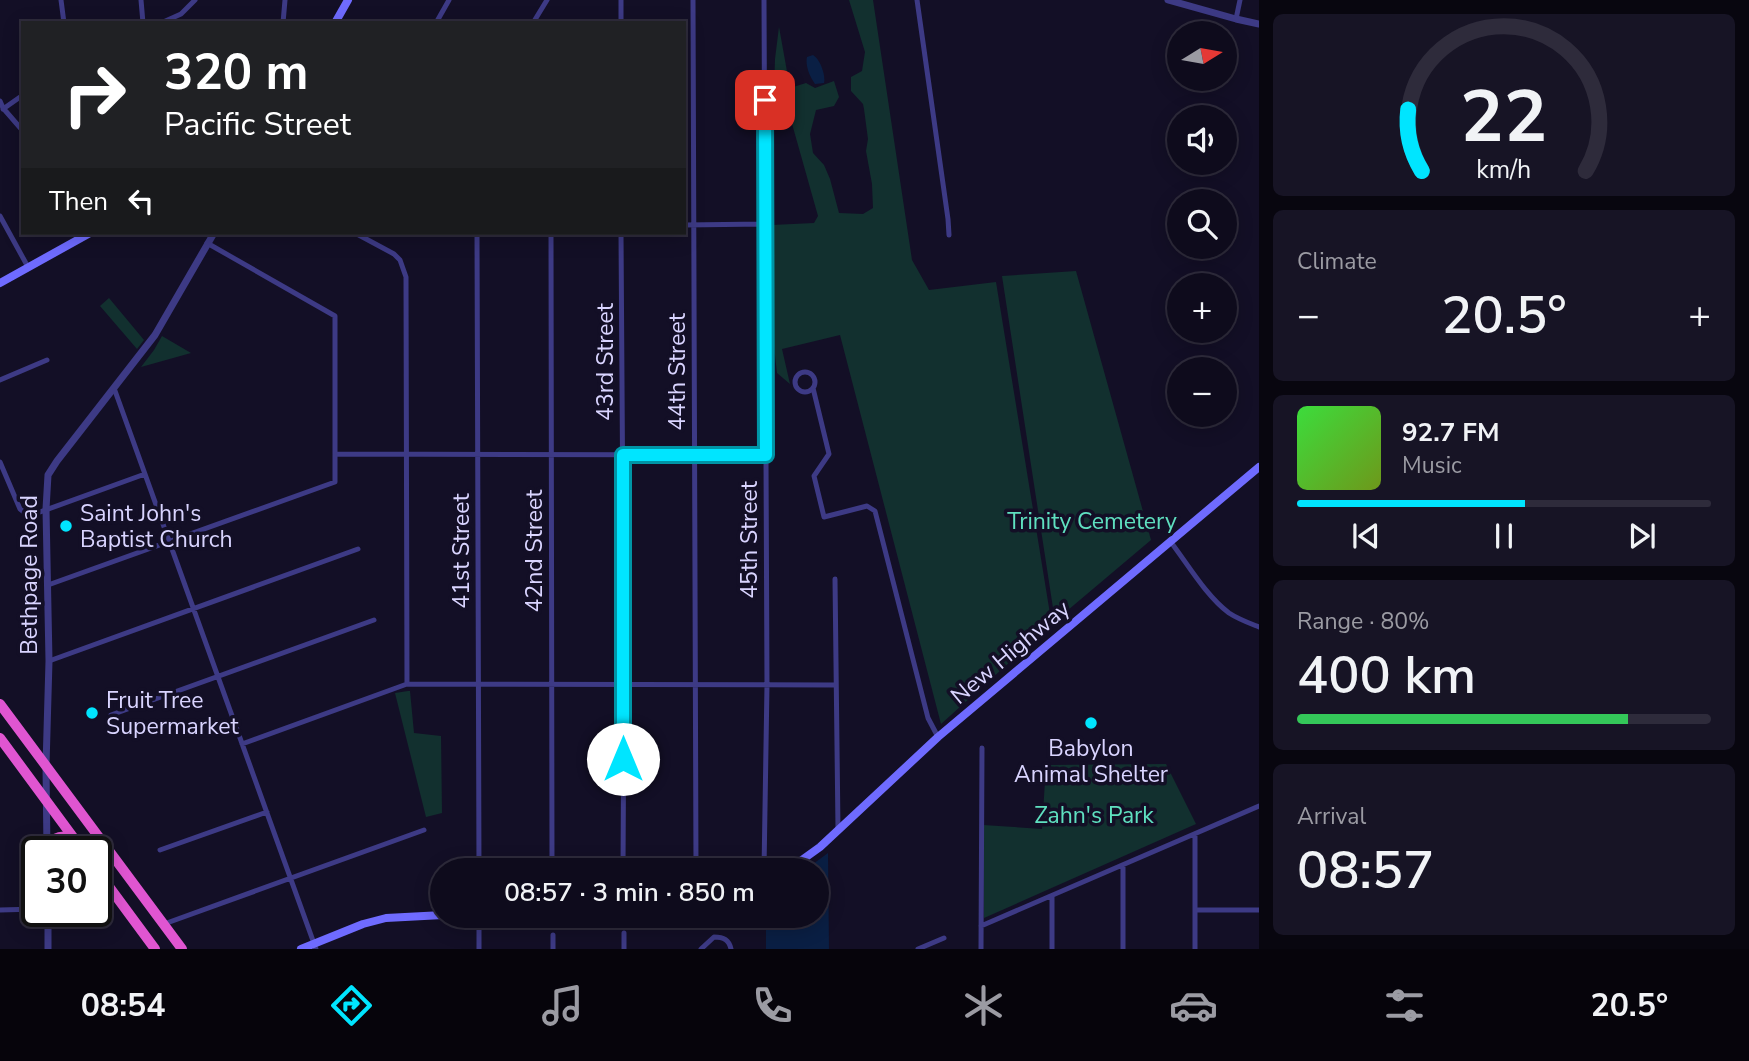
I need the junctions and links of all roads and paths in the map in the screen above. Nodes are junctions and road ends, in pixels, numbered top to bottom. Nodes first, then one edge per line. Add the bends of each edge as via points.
1 (61, 0) edge
2 (141, 0) edge
3 (195, 0) edge
4 (285, 0) edge
5 (348, 0) edge
6 (449, 0) edge
7 (547, 0) edge
8 (621, 0) edge
9 (693, 0) edge
10 (764, 0) edge
11 (917, 0) edge
12 (1168, 0) edge
13 (1240, 0) edge
14 (1236, 19) junction
15 (64, 21) edge
16 (143, 21) edge
17 (166, 21) edge
18 (284, 21) edge
19 (336, 21) edge
20 (437, 21) edge
21 (534, 21) edge
22 (621, 21) edge
23 (1259, 23) edge
24 (21, 96) edge
25 (0, 101) edge
26 (1, 109) edge
27 (21, 130) edge
28 (0, 216) edge
29 (765, 224) junction
30 (686, 225) edge
31 (694, 225) junction
32 (84, 235) edge
33 (213, 235) edge
34 (359, 235) edge
35 (477, 235) edge
36 (551, 235) edge
37 (621, 235) edge
38 (949, 235) dead end
39 (207, 243) junction
40 (28, 267) junction
41 (0, 283) edge
42 (47, 360) dead end
43 (0, 380) edge
44 (114, 388) junction
45 (813, 388) dead end
46 (335, 454) junction
47 (407, 454) junction
48 (478, 455) junction
49 (552, 455) junction
50 (623, 455) junction
51 (695, 455) junction
52 (766, 455) junction
53 (0, 462) edge
54 (1259, 467) edge
55 (145, 474) junction
56 (46, 509) junction
57 (170, 541) junction
58 (1170, 541) junction
59 (358, 550) dead end
60 (835, 579) dead end
61 (48, 585) junction
62 (194, 609) junction
63 (374, 620) dead end
64 (1259, 627) edge
65 (49, 661) junction
66 (219, 676) junction
67 (407, 684) junction
68 (479, 684) junction
69 (552, 684) junction
70 (624, 684) junction
71 (696, 684) junction
72 (767, 685) junction
73 (836, 685) junction
74 (0, 704) edge
75 (111, 715) dead end
76 (938, 737) junction
77 (0, 738) edge
78 (242, 744) junction
79 (982, 748) dead end
80 (46, 766) junction
81 (47, 801) junction
82 (1259, 806) edge
83 (267, 812) junction
84 (838, 829) junction
85 (424, 830) dead end
86 (1195, 834) junction
87 (47, 836) edge
88 (72, 836) edge
89 (160, 850) dead end
90 (479, 858) edge
91 (552, 858) edge
92 (623, 858) edge
93 (695, 858) edge
94 (764, 858) edge
95 (805, 858) edge
96 (1123, 864) junction
97 (291, 878) junction
98 (112, 891) edge
99 (1052, 896) junction
100 (0, 909) edge
101 (21, 909) edge
102 (1195, 910) junction
103 (1259, 910) edge
104 (430, 916) edge
105 (163, 924) junction
106 (981, 926) junction
107 (48, 927) edge
108 (479, 928) edge
109 (624, 933) dead end
110 (553, 935) dead end
111 (944, 939) dead end
112 (315, 946) edge
113 (48, 949) edge
114 (155, 949) edge
115 (181, 949) edge
116 (301, 949) edge
117 (479, 949) edge
118 (553, 949) edge
119 (624, 949) edge
120 (701, 949) edge
121 (731, 949) edge
122 (918, 949) edge
123 (981, 949) edge
124 (1052, 949) edge
125 (1123, 949) edge
126 (1195, 949) edge

1 - 15 street
2 - 16 street
3 - 17 street via 181,15
4 - 18 street
5 - 19 main road
6 - 20 street
7 - 21 street
8 - 22 street
9 - 31 street, 44th Street
10 - 29 street, 45th Street
11 - 38 street
12 - 14 street
13 - 14 street
14 - 23 street
24 - 26 street
25 - 26 street
26 - 27 street
28 - 40 street
29 - 31 street
29 - 52 street, 45th Street
30 - 31 street
31 - 51 street, 44th Street
32 - 40 main road
33 - 39 street, Bethpage Road
34 - 47 street via 394,254 403,266
35 - 48 street, 41st Street
36 - 49 street, 42nd Street
37 - 50 street, 43rd Street
39 - 44 street, Bethpage Road via 155,335
39 - 46 street via 335,316
40 - 41 main road
42 - 43 street
44 - 55 street
44 - 56 street, Bethpage Road via 48,475
45 - 76 street via 830,454 814,477 824,517 867,506 875,511 928,718
46 - 47 street
46 - 57 street via 335,482
47 - 48 street
47 - 67 street
48 - 49 street
48 - 68 street, 41st Street
49 - 50 street
49 - 69 street, 42nd Street
50 - 51 street
50 - 70 street, 43rd Street
51 - 52 street
51 - 71 street, 44th Street
52 - 72 street, 45th Street
53 - 56 street via 20,509 29,516
54 - 58 main road, New Highway
55 - 56 street
55 - 57 street
56 - 61 street, Bethpage Road
57 - 61 street
57 - 62 street
58 - 64 street via 1209,594 1228,612
58 - 76 main road, New Highway
59 - 62 street
60 - 73 street
61 - 65 street, Bethpage Road
62 - 65 street
62 - 66 street
63 - 66 street
65 - 80 street, Bethpage Road
66 - 75 street
66 - 78 street
67 - 68 street
67 - 78 street
68 - 69 street
68 - 90 street, 41st Street
69 - 70 street
69 - 91 street, 42nd Street
70 - 71 street
70 - 92 street, 43rd Street
71 - 72 street
71 - 93 street, 44th Street
72 - 73 street
72 - 94 street, 45th Street
73 - 84 street
74 - 80 highway
76 - 84 main road, New Highway
77 - 81 highway
78 - 83 street
79 - 106 street
80 - 81 street, Bethpage Road
80 - 105 highway
81 - 87 street, Bethpage Road
81 - 88 highway
82 - 86 street
83 - 89 street
83 - 97 street
84 - 95 main road, New Highway
85 - 97 street
86 - 96 street
86 - 102 street
96 - 99 street
96 - 125 street
97 - 105 street
97 - 112 street
98 - 114 highway
99 - 106 street
99 - 124 street
100 - 101 street
102 - 103 street
102 - 126 street
104 - 112 main road via 363,924
105 - 115 highway
106 - 123 street
107 - 113 street
108 - 117 street
109 - 119 street
110 - 118 street
111 - 122 street
112 - 116 main road
120 - 121 street via 715,937 726,939

